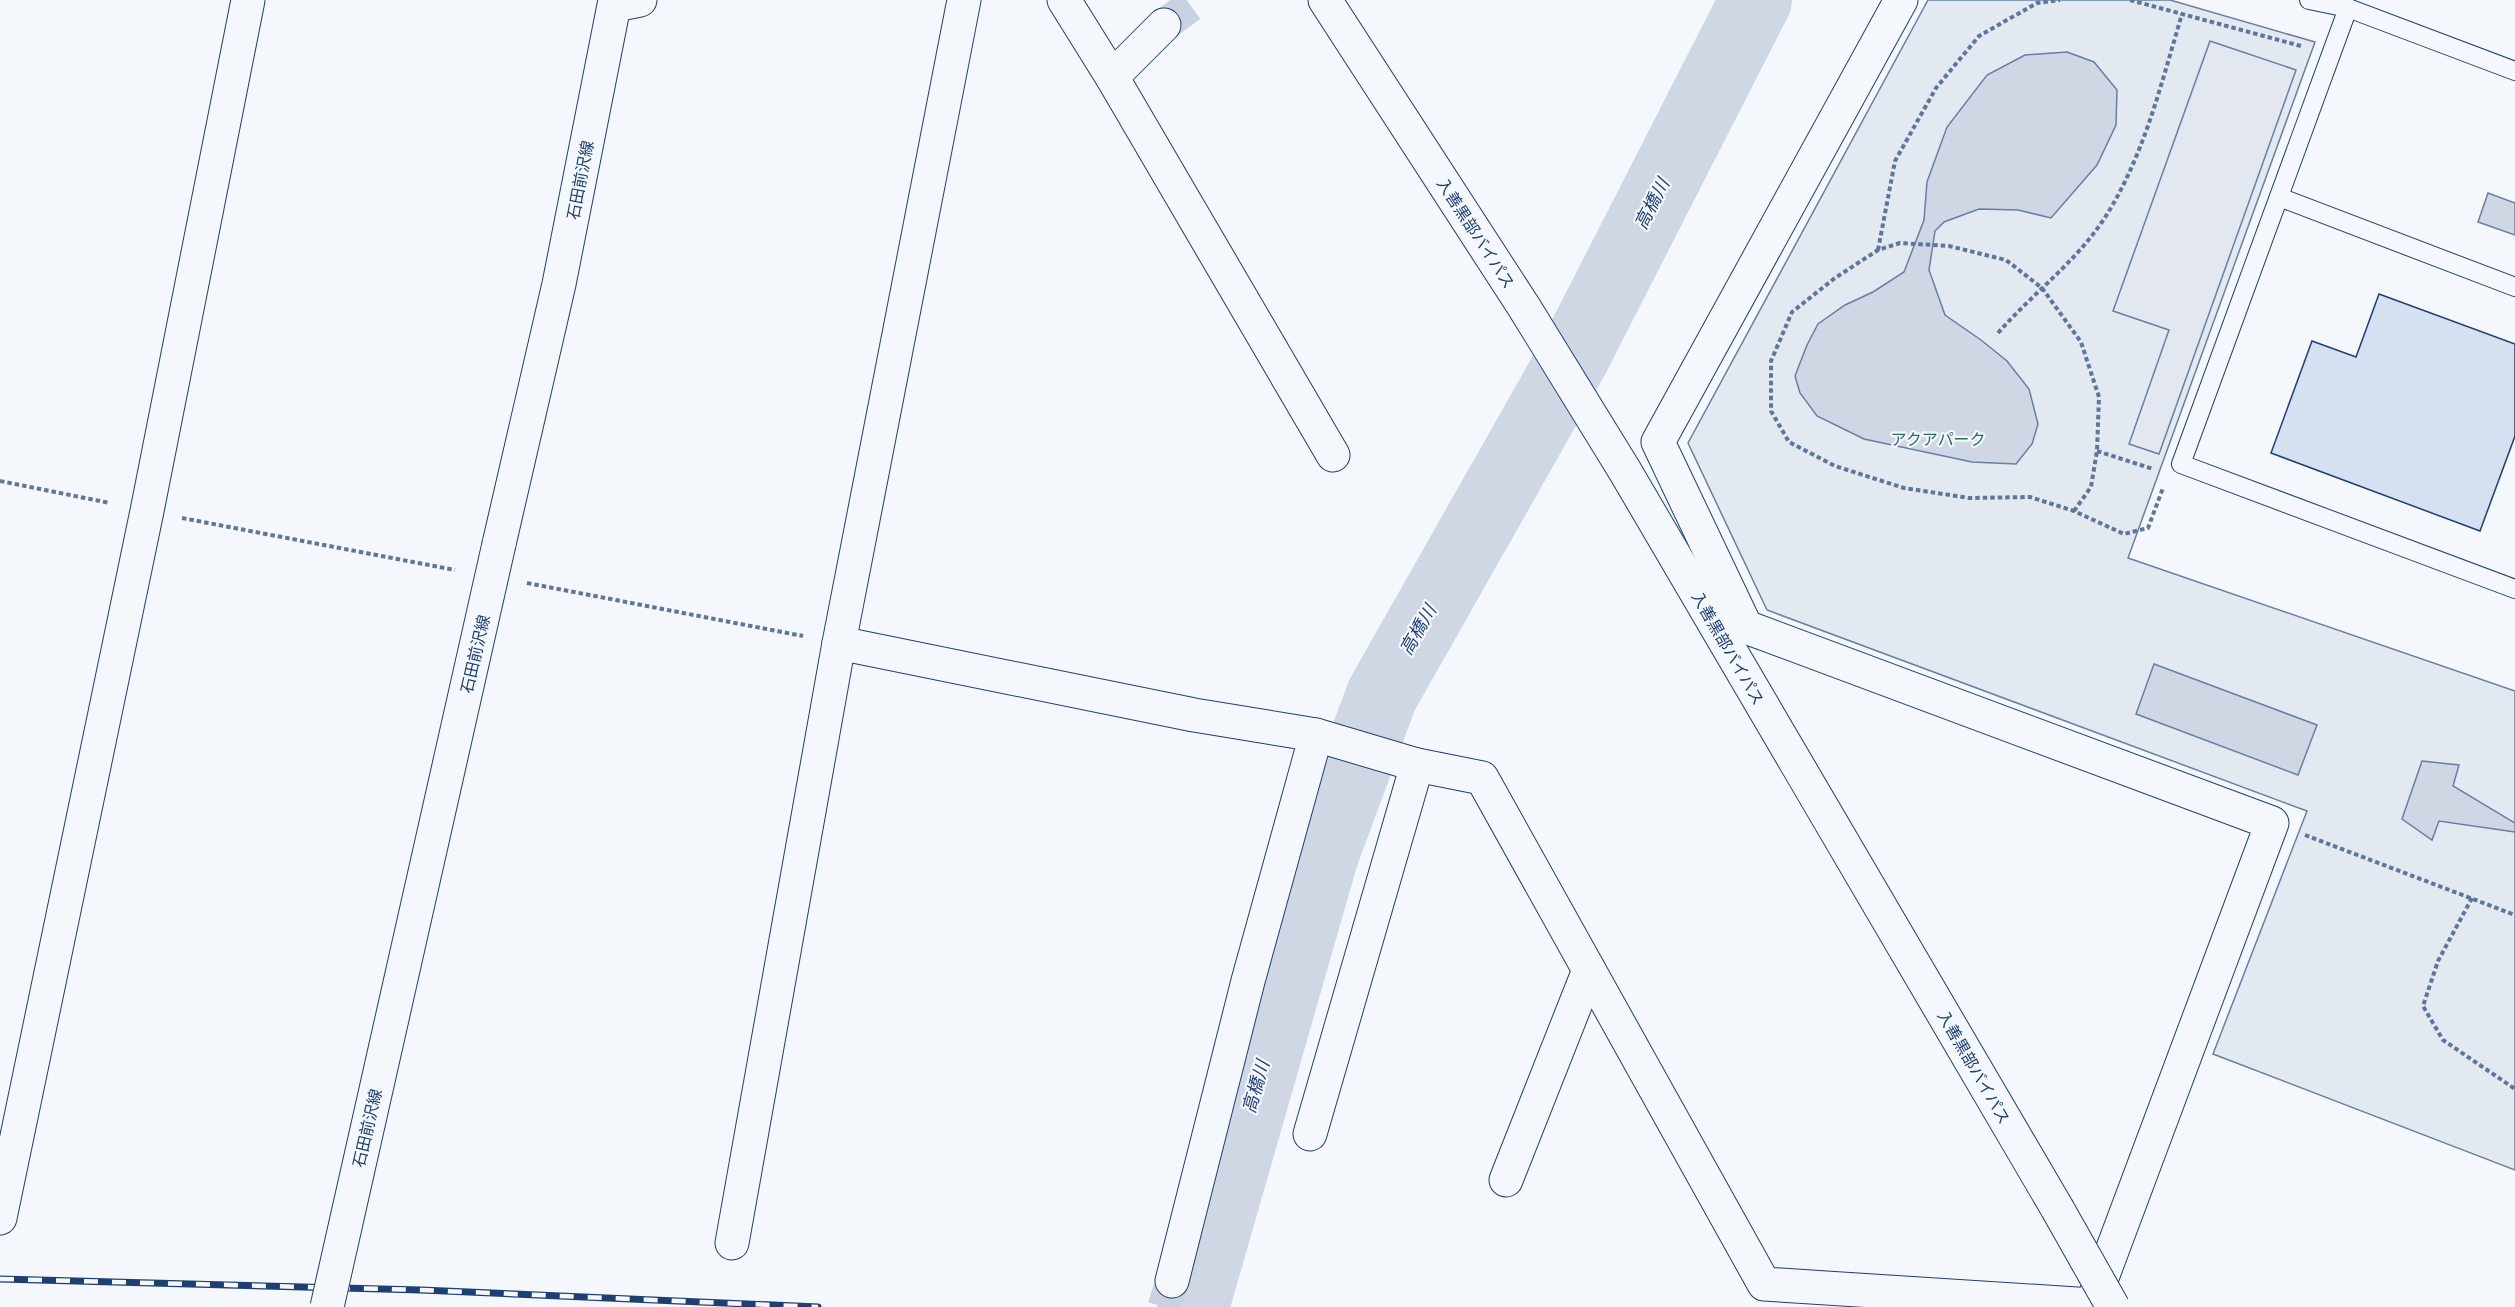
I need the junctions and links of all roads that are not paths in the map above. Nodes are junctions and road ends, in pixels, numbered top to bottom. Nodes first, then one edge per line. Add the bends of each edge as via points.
1 (248, 0) edge
2 (963, 0) edge
3 (1064, 0) edge
4 (1325, 0) edge
5 (1901, 0) edge
6 (2308, 0) edge
7 (624, 2) edge
8 (2348, 8) junction
9 (1164, 25) tunnel mouth
10 (2515, 71) edge
11 (1112, 77) junction
12 (2279, 197) junction
13 (2515, 287) edge
14 (1333, 455) dead end
15 (2515, 589) edge
16 (839, 643) junction
17 (1316, 735) junction
18 (1418, 765) junction
19 (1589, 970) junction
20 (1310, 1134) dead end
21 (1506, 1180) dead end
22 (0, 1218) edge
23 (732, 1243) dead end
24 (1172, 1281) tunnel mouth
25 (2099, 1306) edge
26 (327, 1307) edge

1 - 22 main road
2 - 16 main road
3 - 11 main road
4 - 25 main road, 入善黒部バイパス, bridge via 1625,471 2056,1208
5 - 25 main road via 1658,442 1746,627 2272,823
6 - 8 lane
7 - 26 main road, 石田前沢線, bridge
8 - 10 lane
8 - 12 lane
9 - 11 main road
11 - 14 main road
12 - 13 lane
12 - 15 lane via 2181,464
16 - 17 main road via 1194,715
16 - 23 main road
17 - 18 main road
17 - 24 main road via 1248,981
18 - 19 main road via 1482,778
18 - 20 main road
19 - 21 main road
19 - 25 main road via 1764,1284

